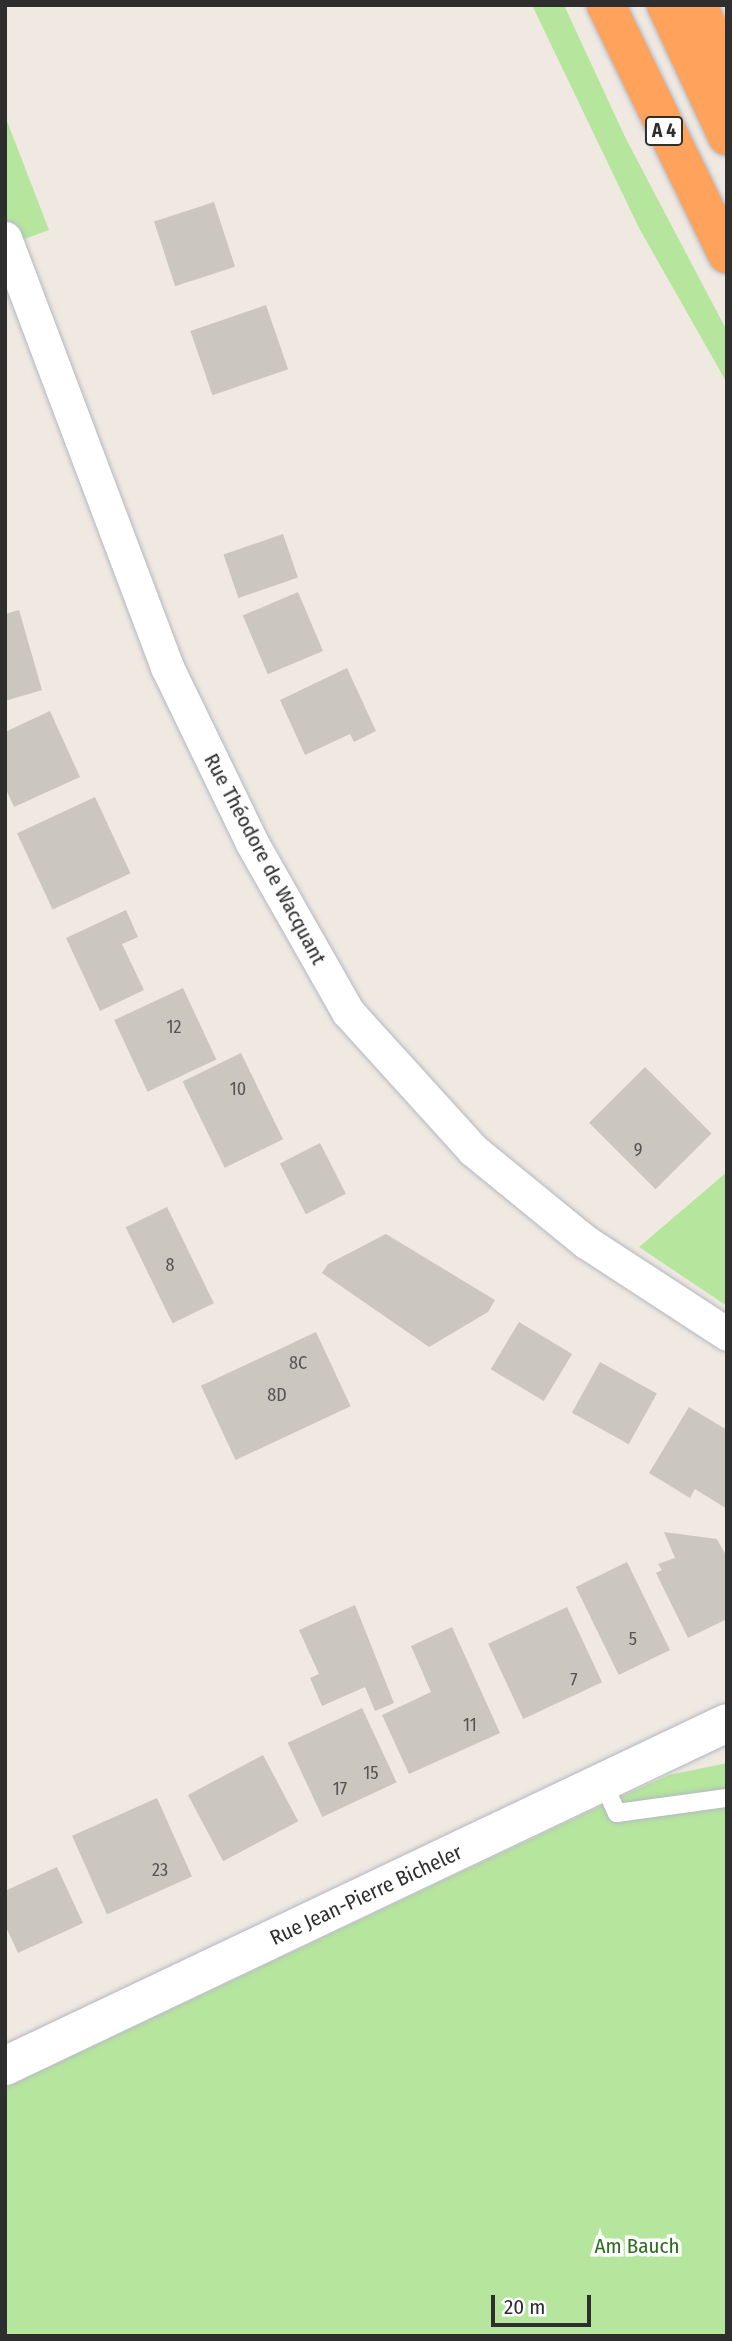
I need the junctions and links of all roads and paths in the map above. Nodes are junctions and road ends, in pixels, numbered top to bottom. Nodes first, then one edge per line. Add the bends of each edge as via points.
1 (606, 5) edge
2 (666, 5) edge
3 (698, 5) edge
4 (727, 69) edge
5 (727, 136) edge
6 (5, 238) edge
7 (727, 254) edge
8 (727, 1334) edge
9 (727, 1723) edge
10 (603, 1782) junction
11 (727, 1798) edge
12 (5, 2066) edge

1 - 7 highway, A 4
2 - 5 highway, A 4
3 - 4 highway
6 - 8 street, Rue Théodore de Wacquant via 167,667 252,843 348,1012 473,1150 586,1242
9 - 10 main road, Rue Jean-Pierre Bicheler
10 - 11 lane via 617,1814
10 - 12 main road, Rue Jean-Pierre Bicheler

